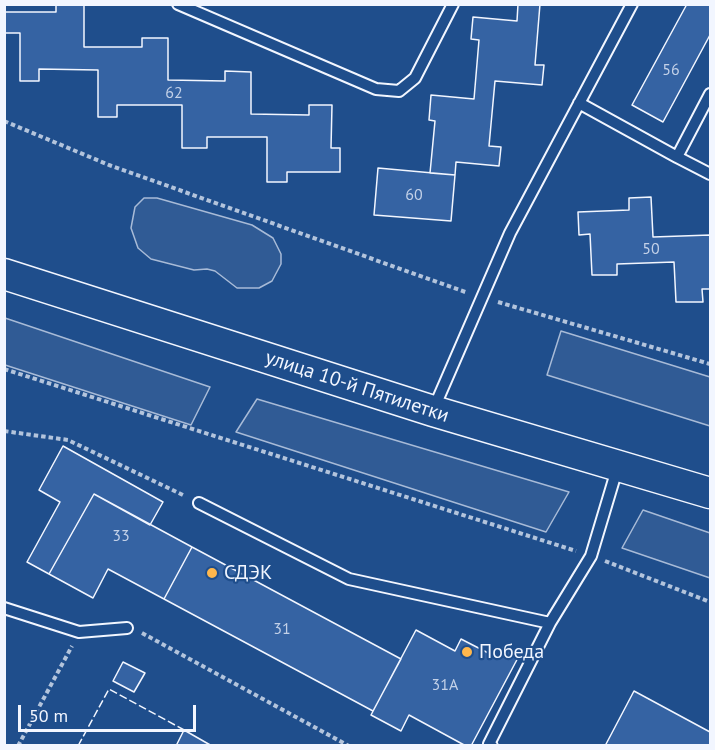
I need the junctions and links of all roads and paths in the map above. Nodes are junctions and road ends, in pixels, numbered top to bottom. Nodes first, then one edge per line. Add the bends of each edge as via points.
1 (178, 4) edge
2 (453, 4) edge
3 (632, 4) edge
4 (711, 94) edge
5 (579, 104) junction
6 (4, 121) edge
7 (676, 157) junction
8 (711, 174) edge
9 (4, 274) edge
10 (482, 298) junction
11 (711, 364) edge
12 (4, 369) edge
13 (433, 411) junction
14 (4, 431) edge
15 (619, 466) junction
16 (711, 494) edge
17 (199, 503) joint
18 (591, 556) junction
19 (711, 602) edge
20 (4, 608) edge
21 (550, 623) junction
22 (127, 628) joint
23 (79, 632) junction
24 (489, 745) edge
25 (18, 746) edge
26 (350, 746) edge

1 - 2 lane via 376,89 399,91 415,78
3 - 5 lane
4 - 7 lane
5 - 7 lane
5 - 10 lane via 510,233
6 - 10 path via 109,165
7 - 8 lane
9 - 13 main road, улица 10-й Пятилетки
10 - 11 path
10 - 13 lane
12 - 18 path
13 - 15 main road, улица 10-й Пятилетки
14 - 17 path via 68,440
15 - 16 main road, улица 10-й Пятилетки
15 - 18 lane
17 - 21 lane via 349,579
18 - 19 path
18 - 21 lane
20 - 23 lane
21 - 24 lane
22 - 23 lane
22 - 26 path via 143,633
23 - 25 path

